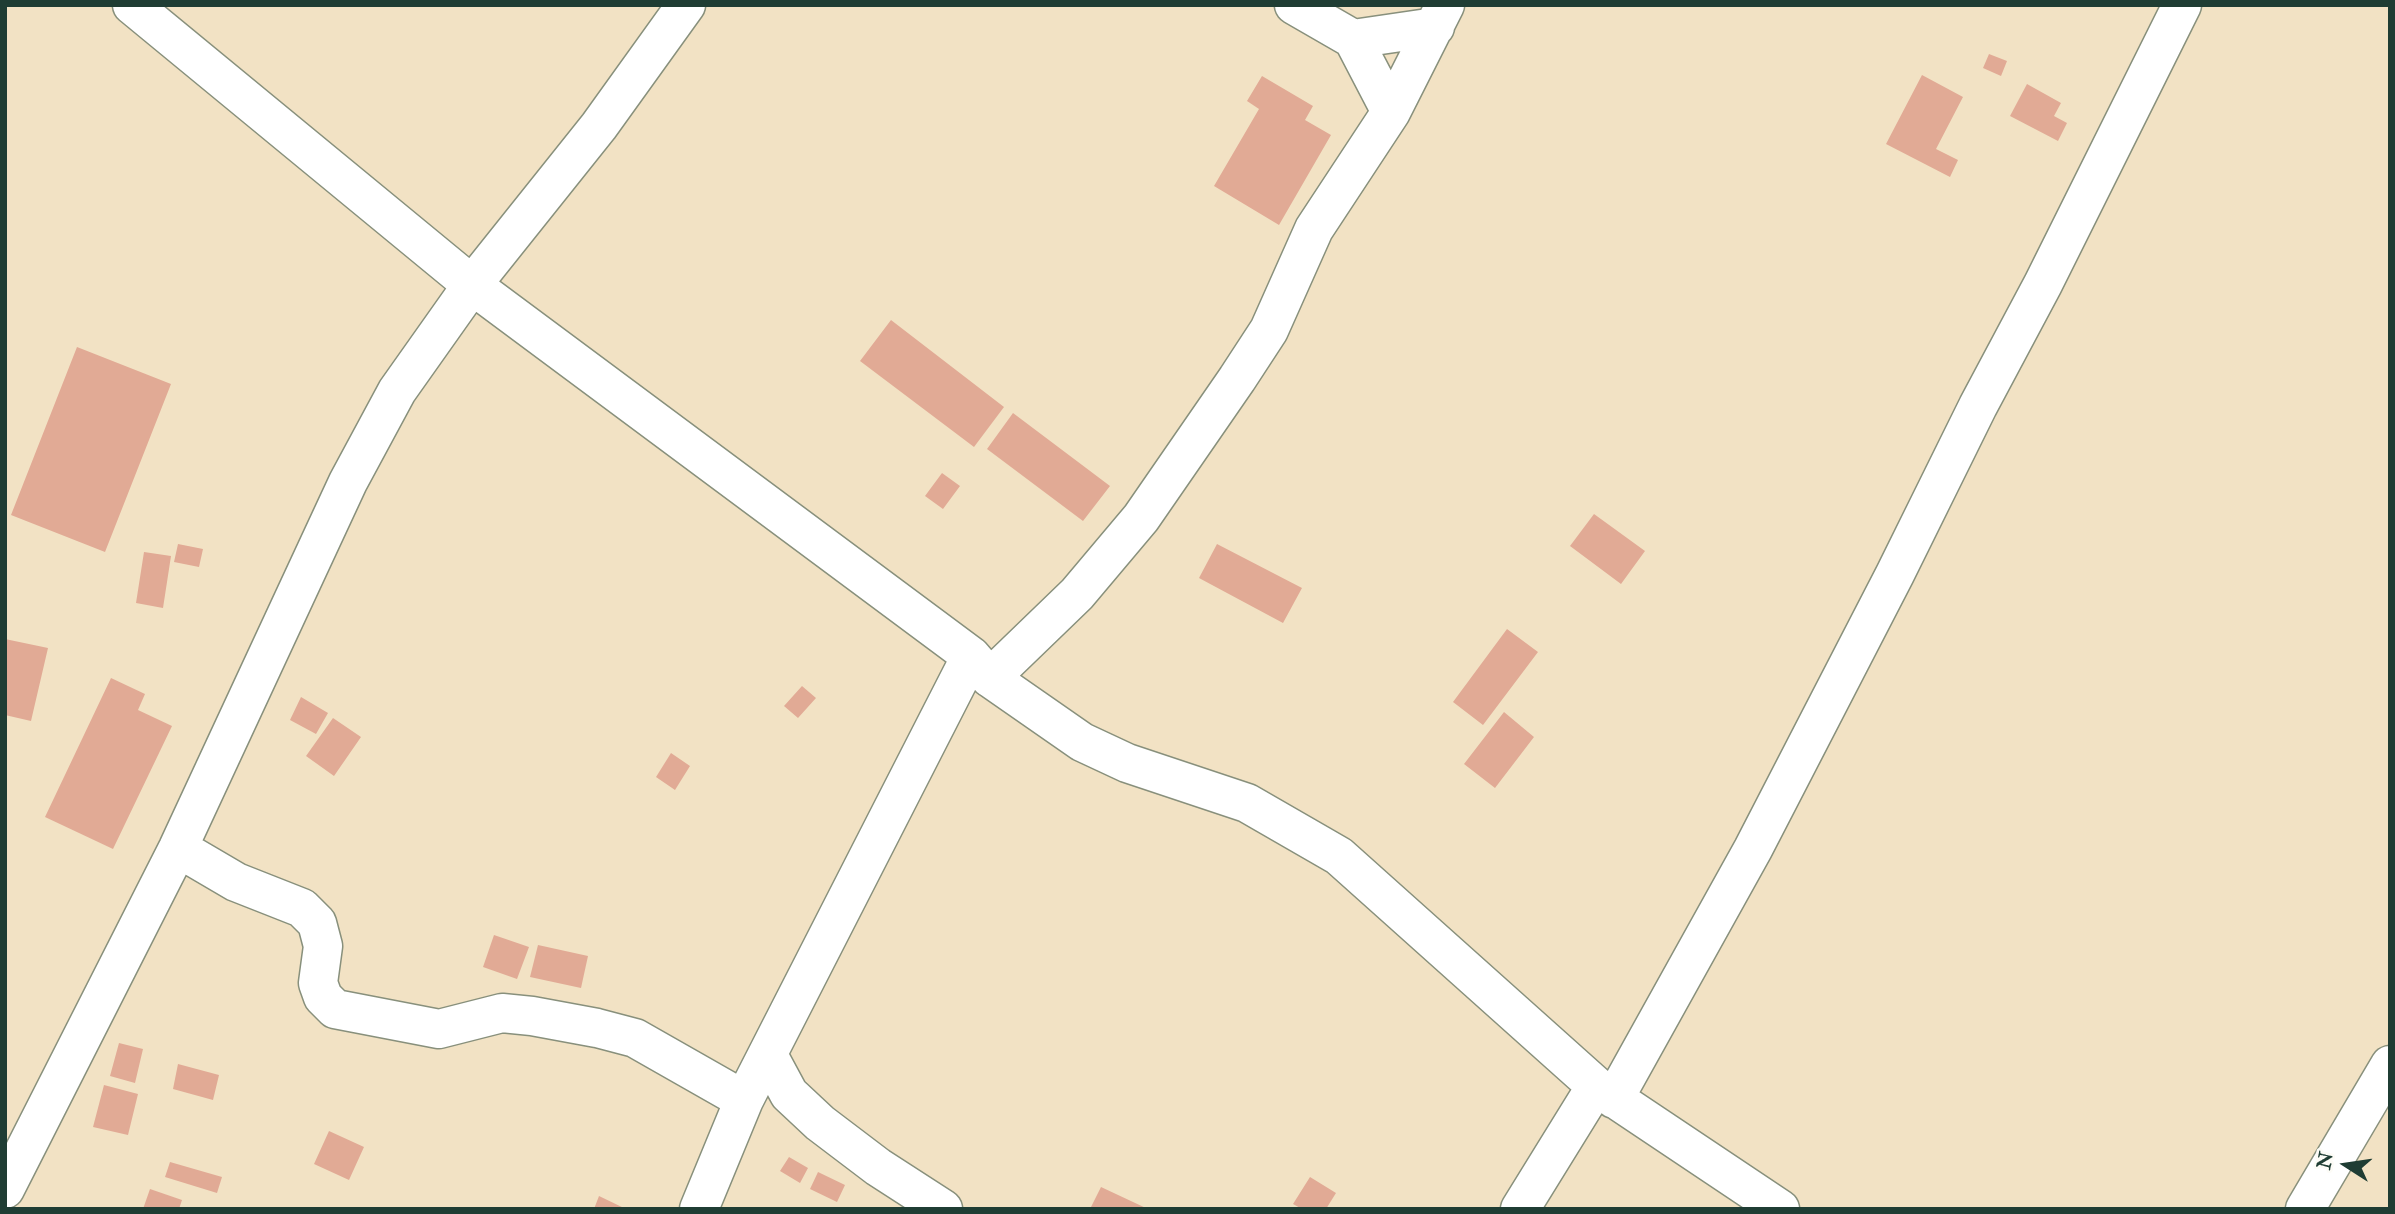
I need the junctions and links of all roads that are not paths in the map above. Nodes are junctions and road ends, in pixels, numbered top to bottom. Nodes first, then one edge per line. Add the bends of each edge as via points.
1 (132, 5) edge
2 (686, 5) edge
3 (1294, 5) edge
4 (2182, 5) edge
5 (1440, 16) edge
6 (1353, 39) junction
7 (1391, 112) junction
8 (472, 285) junction
9 (980, 667) junction
10 (178, 848) junction
11 (768, 1055) junction
12 (2390, 1065) edge
13 (1605, 1093) junction
14 (744, 1100) junction
15 (21, 1137) edge
16 (5, 1189) edge
17 (699, 1209) edge
18 (943, 1209) edge
19 (1520, 1209) edge
20 (1780, 1209) edge
21 (2305, 1209) edge

1 - 8 street
2 - 8 street via 599,126
3 - 6 street
4 - 13 street via 1754,849
5 - 6 street
5 - 7 street
6 - 7 street
7 - 9 street via 1314,229 1269,330 1141,518 1077,594
8 - 9 street
8 - 10 street via 397,391 348,482
9 - 11 street
9 - 13 street via 1082,742 1127,763 1247,803 1339,856
10 - 14 street via 236,882 302,908 317,923 323,946 317,983 335,1009 439,1029 502,1013 597,1028 635,1038
10 - 15 street
11 - 14 street
11 - 18 street via 789,1094 820,1123
12 - 21 street
13 - 19 street
13 - 20 street
14 - 17 street
15 - 16 street

